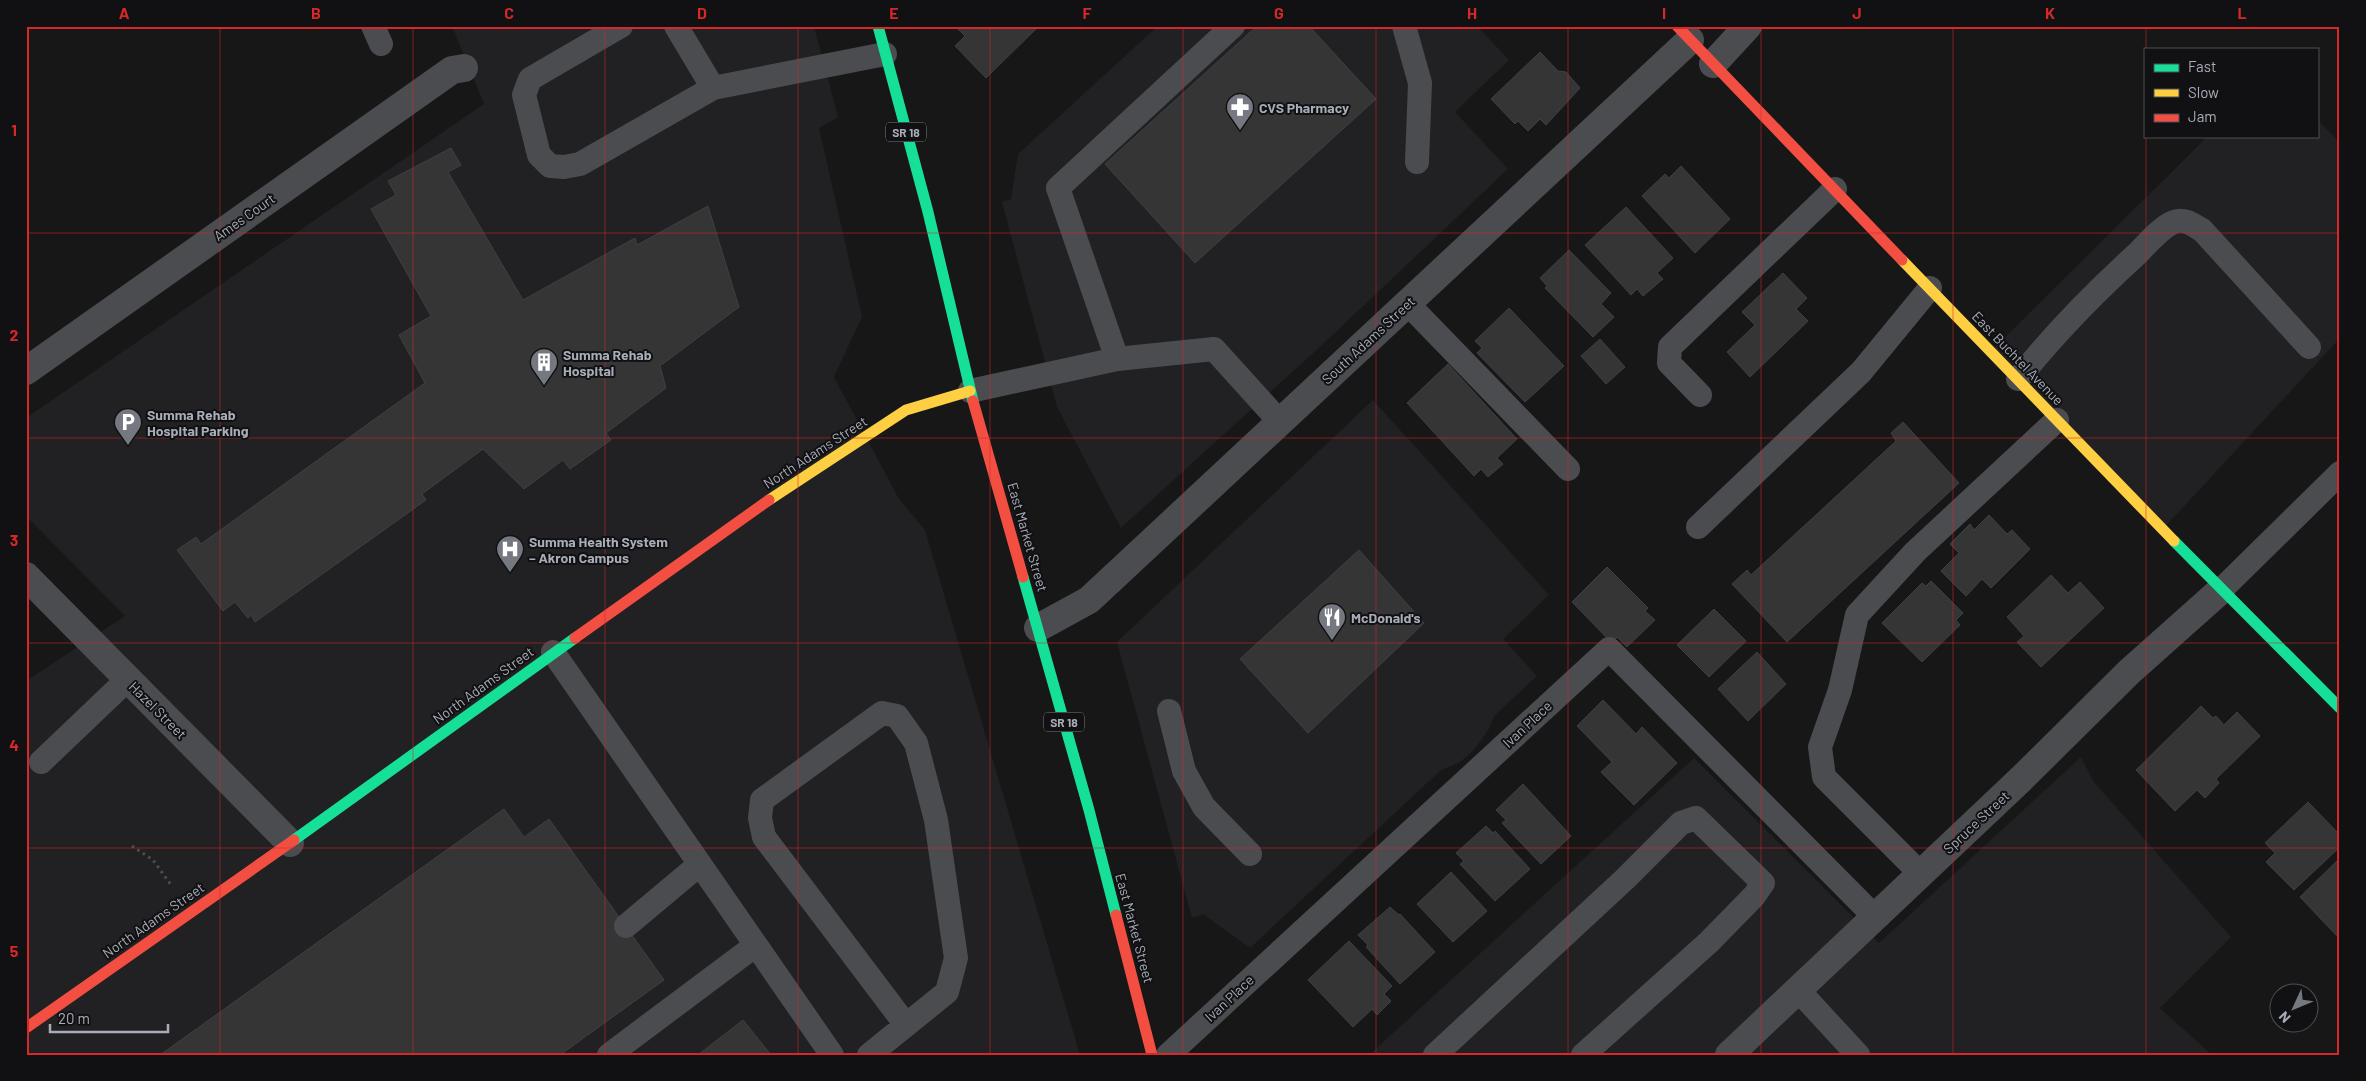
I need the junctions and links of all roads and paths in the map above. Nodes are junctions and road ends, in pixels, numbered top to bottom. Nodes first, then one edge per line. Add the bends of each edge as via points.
1 (622, 26) edge
2 (676, 26) edge
3 (878, 26) edge
4 (1233, 26) edge
5 (1404, 26) edge
6 (1748, 26) edge
7 (1684, 33) edge
8 (885, 54) junction
9 (1713, 64) junction
10 (464, 68) dead end
11 (714, 88) junction
12 (1417, 162) dead end
13 (1835, 190) junction
14 (1930, 288) junction
15 (1408, 303) junction
16 (2309, 347) dead end
17 (1117, 359) junction
18 (26, 371) edge
19 (2018, 379) junction
20 (970, 390) junction
21 (1700, 395) dead end
22 (2057, 420) junction
23 (1280, 422) junction
24 (1568, 470) dead end
25 (2340, 473) edge
26 (1698, 527) dead end
27 (26, 576) edge
28 (2221, 590) junction
29 (1038, 628) junction
30 (553, 652) junction
31 (128, 679) junction
32 (2340, 708) edge
33 (1169, 711) dead end
34 (41, 762) dead end
35 (290, 843) junction
36 (132, 846) dead end
37 (1250, 854) dead end
38 (700, 864) junction
39 (1921, 874) junction
40 (191, 911) junction
41 (1875, 917) junction
42 (626, 926) dead end
43 (756, 945) junction
44 (1798, 990) junction
45 (906, 1025) junction
46 (26, 1028) edge
47 (609, 1055) edge
48 (832, 1055) edge
49 (869, 1055) edge
50 (1152, 1055) edge
51 (1168, 1055) edge
52 (1435, 1055) edge
53 (1583, 1055) edge
54 (1729, 1055) edge
55 (1858, 1055) edge

1 - 11 lane via 530,80 524,95 539,155 550,166 580,164
2 - 11 lane
3 - 8 main road, East Market Street / SR 18
4 - 17 lane via 1058,188
5 - 12 lane via 1420,83
6 - 9 street
7 - 9 main road, East Buchtel Avenue
7 - 15 street, South Adams Street
8 - 11 lane
8 - 20 main road, East Market Street / SR 18 via 928,212
9 - 13 main road, East Buchtel Avenue
10 - 18 street, Ames Court via 452,70
13 - 14 main road, East Buchtel Avenue
13 - 21 lane via 1670,347 1668,363
14 - 19 main road, East Buchtel Avenue
14 - 26 lane via 1861,372
15 - 23 street, South Adams Street
15 - 24 lane
16 - 19 lane via 2202,230 2184,220 2173,222 2159,233 2099,289 2046,344
17 - 20 lane
17 - 23 lane via 1214,349
19 - 22 main road, East Buchtel Avenue
20 - 29 main road, East Market Street / SR 18
20 - 30 main road, North Adams Street via 906,410 737,521
22 - 28 main road, East Buchtel Avenue
22 - 39 lane via 1915,552 1857,615 1840,690 1820,747 1824,777
23 - 29 street, South Adams Street via 1089,600
25 - 28 lane
27 - 31 street, Hazel Street
28 - 32 main road, East Buchtel Avenue
28 - 39 street, Spruce Street via 2129,672
29 - 50 main road, East Market Street / SR 18
30 - 35 main road, North Adams Street
30 - 38 lane
31 - 34 lane
31 - 35 street, Hazel Street
33 - 37 lane via 1184,771 1204,807
35 - 40 main road, North Adams Street
36 - 40 path via 153,860
38 - 42 lane
38 - 43 lane
39 - 41 street, Spruce Street
40 - 46 main road, North Adams Street
41 - 44 street, Spruce Street
41 - 51 lane, Ivan Place via 1609,649
43 - 47 lane
43 - 48 lane
44 - 54 street, Spruce Street
44 - 55 lane
45 - 45 lane via 947,992 956,958 936,820 916,743 897,716 882,713 762,800 760,818 764,837
45 - 49 lane
52 - 53 lane via 1625,879 1681,822 1696,818 1763,883 1709,942

